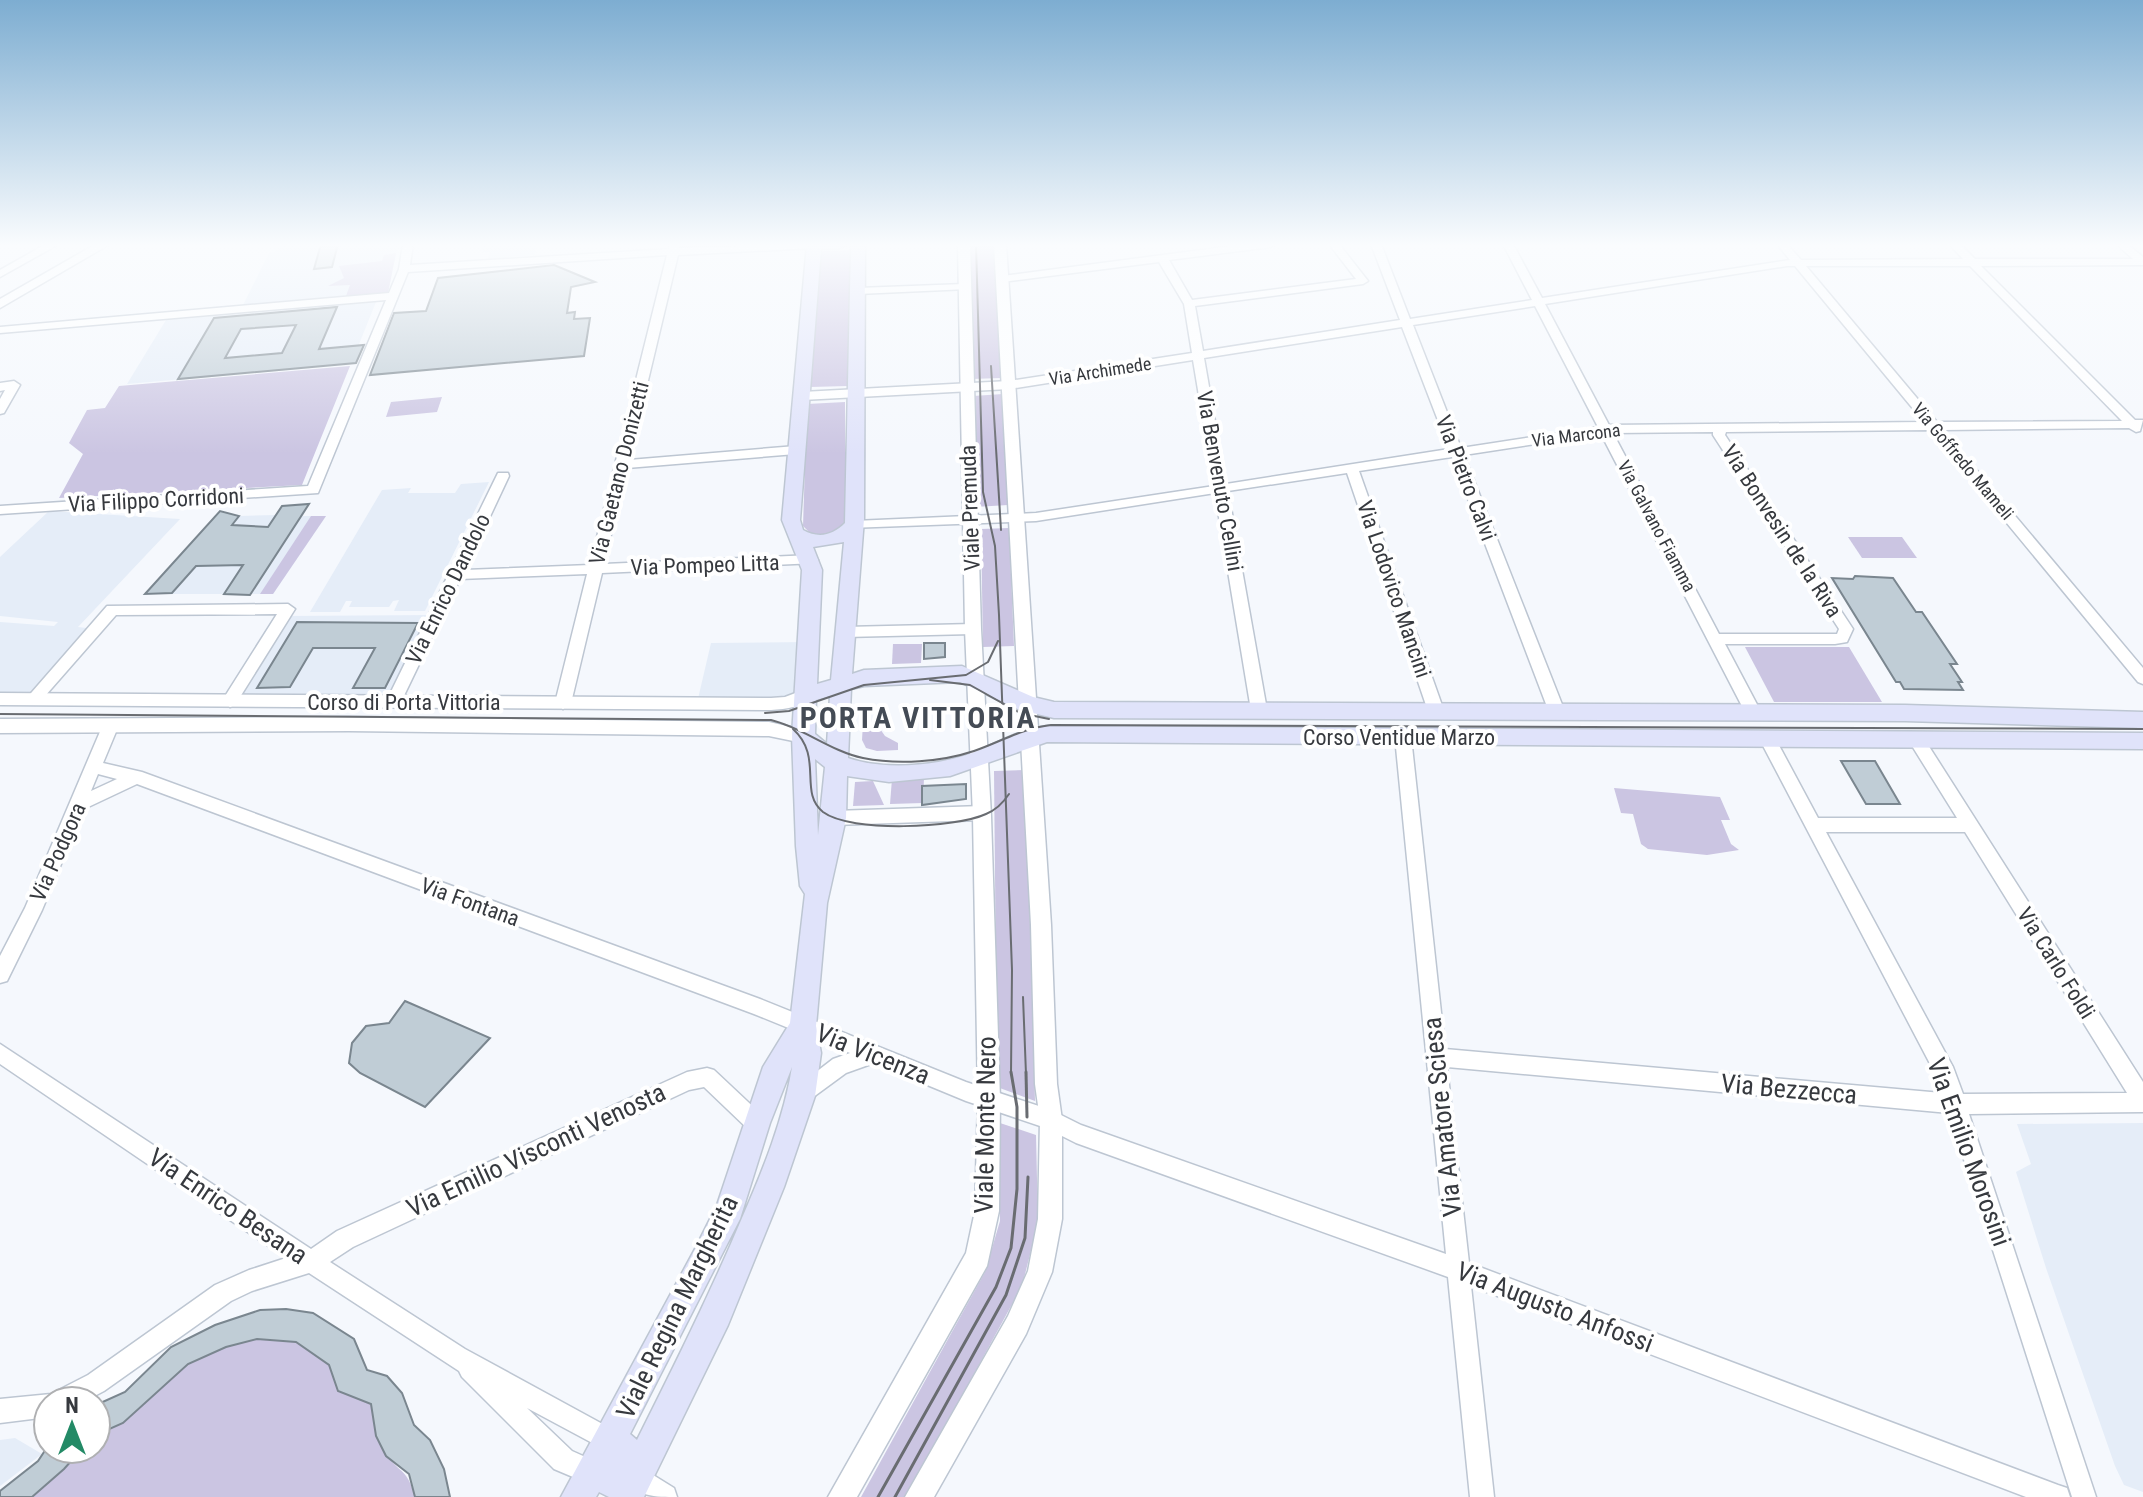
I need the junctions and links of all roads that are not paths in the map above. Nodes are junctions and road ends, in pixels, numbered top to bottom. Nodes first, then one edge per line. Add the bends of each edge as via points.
1 (187, 314) edge
2 (386, 314) edge
3 (658, 314) edge
4 (809, 314) edge
5 (858, 314) edge
6 (965, 314) edge
7 (1004, 314) edge
8 (1191, 314) edge
9 (1402, 314) edge
10 (1463, 314) edge
11 (1544, 314) edge
12 (1840, 314) edge
13 (2025, 314) edge
14 (1405, 323) junction
15 (0, 330) edge
16 (1198, 356) junction
17 (1009, 385) junction
18 (0, 387) edge
19 (967, 387) junction
20 (856, 393) junction
21 (802, 396) junction
22 (0, 410) edge
23 (2138, 424) edge
24 (1934, 426) junction
25 (1720, 428) junction
26 (1607, 429) junction
27 (2143, 434) edge
28 (796, 450) junction
29 (1456, 452) junction
30 (621, 465) junction
31 (1352, 468) junction
32 (503, 476) dead end
33 (1221, 489) junction
34 (0, 510) edge
35 (1015, 518) junction
36 (970, 520) junction
37 (854, 525) junction
38 (796, 534) junction
39 (811, 560) junction
40 (595, 570) junction
41 (455, 575) junction
42 (973, 629) junction
43 (845, 632) junction
44 (809, 636) junction
45 (1716, 639) junction
46 (2143, 678) edge
47 (976, 679) junction
48 (841, 683) junction
49 (806, 695) junction
50 (0, 699) edge
51 (33, 700) junction
52 (230, 701) junction
53 (394, 702) junction
54 (563, 703) junction
55 (1028, 704) junction
56 (1259, 710) junction
57 (1436, 711) junction
58 (1557, 712) junction
59 (1753, 712) junction
60 (2143, 720) edge
61 (0, 726) edge
62 (110, 727) junction
63 (803, 736) junction
64 (1030, 736) junction
65 (1403, 737) junction
66 (1768, 740) junction
67 (1917, 741) junction
68 (2143, 741) edge
69 (979, 759) junction
70 (837, 763) junction
71 (95, 767) junction
72 (136, 777) junction
73 (79, 804) junction
74 (982, 813) junction
75 (834, 818) junction
76 (1813, 825) junction
77 (1970, 825) junction
78 (807, 843) junction
79 (815, 903) junction
80 (0, 975) edge
81 (803, 1026) junction
82 (0, 1053) edge
83 (875, 1054) junction
84 (1435, 1057) junction
85 (801, 1096) junction
86 (989, 1099) junction
87 (2143, 1101) edge
88 (1956, 1104) junction
89 (1051, 1120) junction
90 (756, 1123) junction
91 (310, 1262) junction
92 (1459, 1270) junction
93 (457, 1357) junction
94 (92, 1385) edge
95 (32, 1407) edge
96 (0, 1411) edge
97 (611, 1441) junction
98 (585, 1485) edge
99 (631, 1487) edge
100 (665, 1497) edge
101 (842, 1497) edge
102 (919, 1497) edge
103 (1482, 1497) edge
104 (2058, 1497) edge
105 (2084, 1497) edge

1 - 15 street
2 - 34 street, Via Filippo Corridoni via 313,490
3 - 30 street, Via Gaetano Donizetti
4 - 21 main road
5 - 20 main road
6 - 19 street, Viale Premuda
7 - 17 street, Viale Premuda
8 - 16 street, Via Benvenuto Cellini
9 - 14 street, Via Pietro Calvi
10 - 14 street, Via Archimede
11 - 26 street, Via Galvano Fiamma
12 - 24 street, Via Goffredo Mameli
13 - 23 street
14 - 16 street, Via Archimede
14 - 29 street, Via Pietro Calvi
16 - 17 street, Via Archimede
16 - 33 street, Via Benvenuto Cellini
17 - 19 street
17 - 35 street, Viale Premuda
18 - 22 street via 14,385
19 - 20 street
19 - 36 street, Viale Premuda
20 - 21 street
20 - 37 main road
21 - 28 main road
23 - 24 street, Via Marcona
23 - 27 street
24 - 25 street, Via Marcona
24 - 46 street, Via Goffredo Mameli
25 - 26 street, Via Marcona
25 - 45 street, Via Bonvesin de la Riva via 1719,435 1846,629 1835,639
26 - 29 street, Via Marcona
26 - 45 street, Via Galvano Fiamma
28 - 30 street
28 - 38 main road via 791,520
29 - 31 street, Via Marcona
29 - 58 street, Via Pietro Calvi
30 - 40 street, Via Gaetano Donizetti
31 - 33 street, Via Marcona
31 - 57 street, Via Lodovico Mancini
32 - 41 street, Via Enrico Dandolo
33 - 35 street, Via Marcona
33 - 56 street, Via Benvenuto Cellini
35 - 36 street, Via Marcona
35 - 55 street, Viale Premuda
36 - 37 street, Via Marcona
36 - 42 street, Viale Premuda
37 - 38 main road via 830,541 810,541
37 - 43 main road
38 - 39 main road
39 - 40 street, Via Pompeo Litta
39 - 44 main road
40 - 41 street, Via Pompeo Litta
40 - 54 street, Via Gaetano Donizetti
41 - 53 street, Via Enrico Dandolo
42 - 43 street
42 - 47 street, Viale Premuda
43 - 44 main road via 828,643
43 - 48 main road
44 - 49 main road
45 - 59 street, Via Galvano Fiamma
47 - 48 main road, Corso Ventidue Marzo via 938,674
47 - 55 main road, Corso Ventidue Marzo
47 - 69 street, Viale Premuda
48 - 49 main road, Corso Ventidue Marzo
48 - 70 main road
49 - 54 street, Corso di Porta Vittoria via 771,704
49 - 63 main road
50 - 51 street, Corso di Porta Vittoria
51 - 52 street, Corso di Porta Vittoria
51 - 52 street via 112,610 288,609
52 - 53 street, Corso di Porta Vittoria
53 - 54 street, Corso di Porta Vittoria
55 - 56 main road, Corso Ventidue Marzo via 1054,710
55 - 64 street, Viale Premuda
56 - 57 main road, Corso Ventidue Marzo
57 - 58 main road, Corso Ventidue Marzo
58 - 59 main road, Corso Ventidue Marzo
59 - 60 main road, Corso Ventidue Marzo
59 - 66 main road
61 - 62 street, Corso di Porta Vittoria
62 - 63 street, Corso di Porta Vittoria via 769,729
62 - 71 street, Via Podgora
63 - 70 main road
63 - 78 main road
64 - 65 main road, Corso Ventidue Marzo
64 - 69 main road
64 - 89 street, Viale Premuda
65 - 66 main road, Corso Ventidue Marzo
65 - 84 street, Via Amatore Sciesa
66 - 67 main road, Corso Ventidue Marzo
66 - 76 street, Via Emilio Morosini
67 - 68 main road
67 - 77 street, Via Carlo Foldi
69 - 70 main road via 950,768 888,771
69 - 74 street, Viale Monte Nero
70 - 75 main road
71 - 72 street, Via Fontana
71 - 73 street, Via Podgora
72 - 73 street
72 - 81 street, Via Fontana
73 - 80 street, Via Podgora
74 - 75 street
74 - 86 street, Viale Monte Nero
75 - 78 main road
75 - 79 main road
76 - 77 street
76 - 88 street, Via Emilio Morosini via 1946,1074
77 - 87 street, Via Carlo Foldi
78 - 79 main road
79 - 81 main road, Viale Regina Margherita
81 - 83 street, Via Vicenza
81 - 85 main road, Viale Regina Margherita via 808,1053
81 - 90 main road, Viale Regina Margherita via 782,1056
82 - 91 street, Via Enrico Besana
83 - 85 street via 840,1066
83 - 86 street, Via Vicenza
84 - 88 street, Via Bezzecca
84 - 92 street, Via Amatore Sciesa
85 - 99 main road, Viale Regina Margherita via 717,1314
86 - 89 street, Via Vicenza
86 - 101 street, Viale Monte Nero via 987,1211 978,1257
87 - 88 street, Via Bezzecca
88 - 105 street, Via Emilio Morosini
89 - 92 street, Via Augusto Anfossi
89 - 102 street via 1050,1219 1040,1272 1017,1325
90 - 91 street, Via Emilio Visconti Venosta via 707,1077 687,1081 345,1239
90 - 97 main road, Viale Regina Margherita via 719,1234
91 - 93 street, Via Enrico Besana
91 - 94 street via 223,1293
92 - 103 street, Via Amatore Sciesa
92 - 104 street, Via Augusto Anfossi
93 - 97 street, Via Enrico Besana
93 - 98 street, Via Enrico Besana
95 - 96 street
97 - 98 main road, Viale Regina Margherita
97 - 99 main road via 631,1456
98 - 99 main road via 611,1480
99 - 100 street

